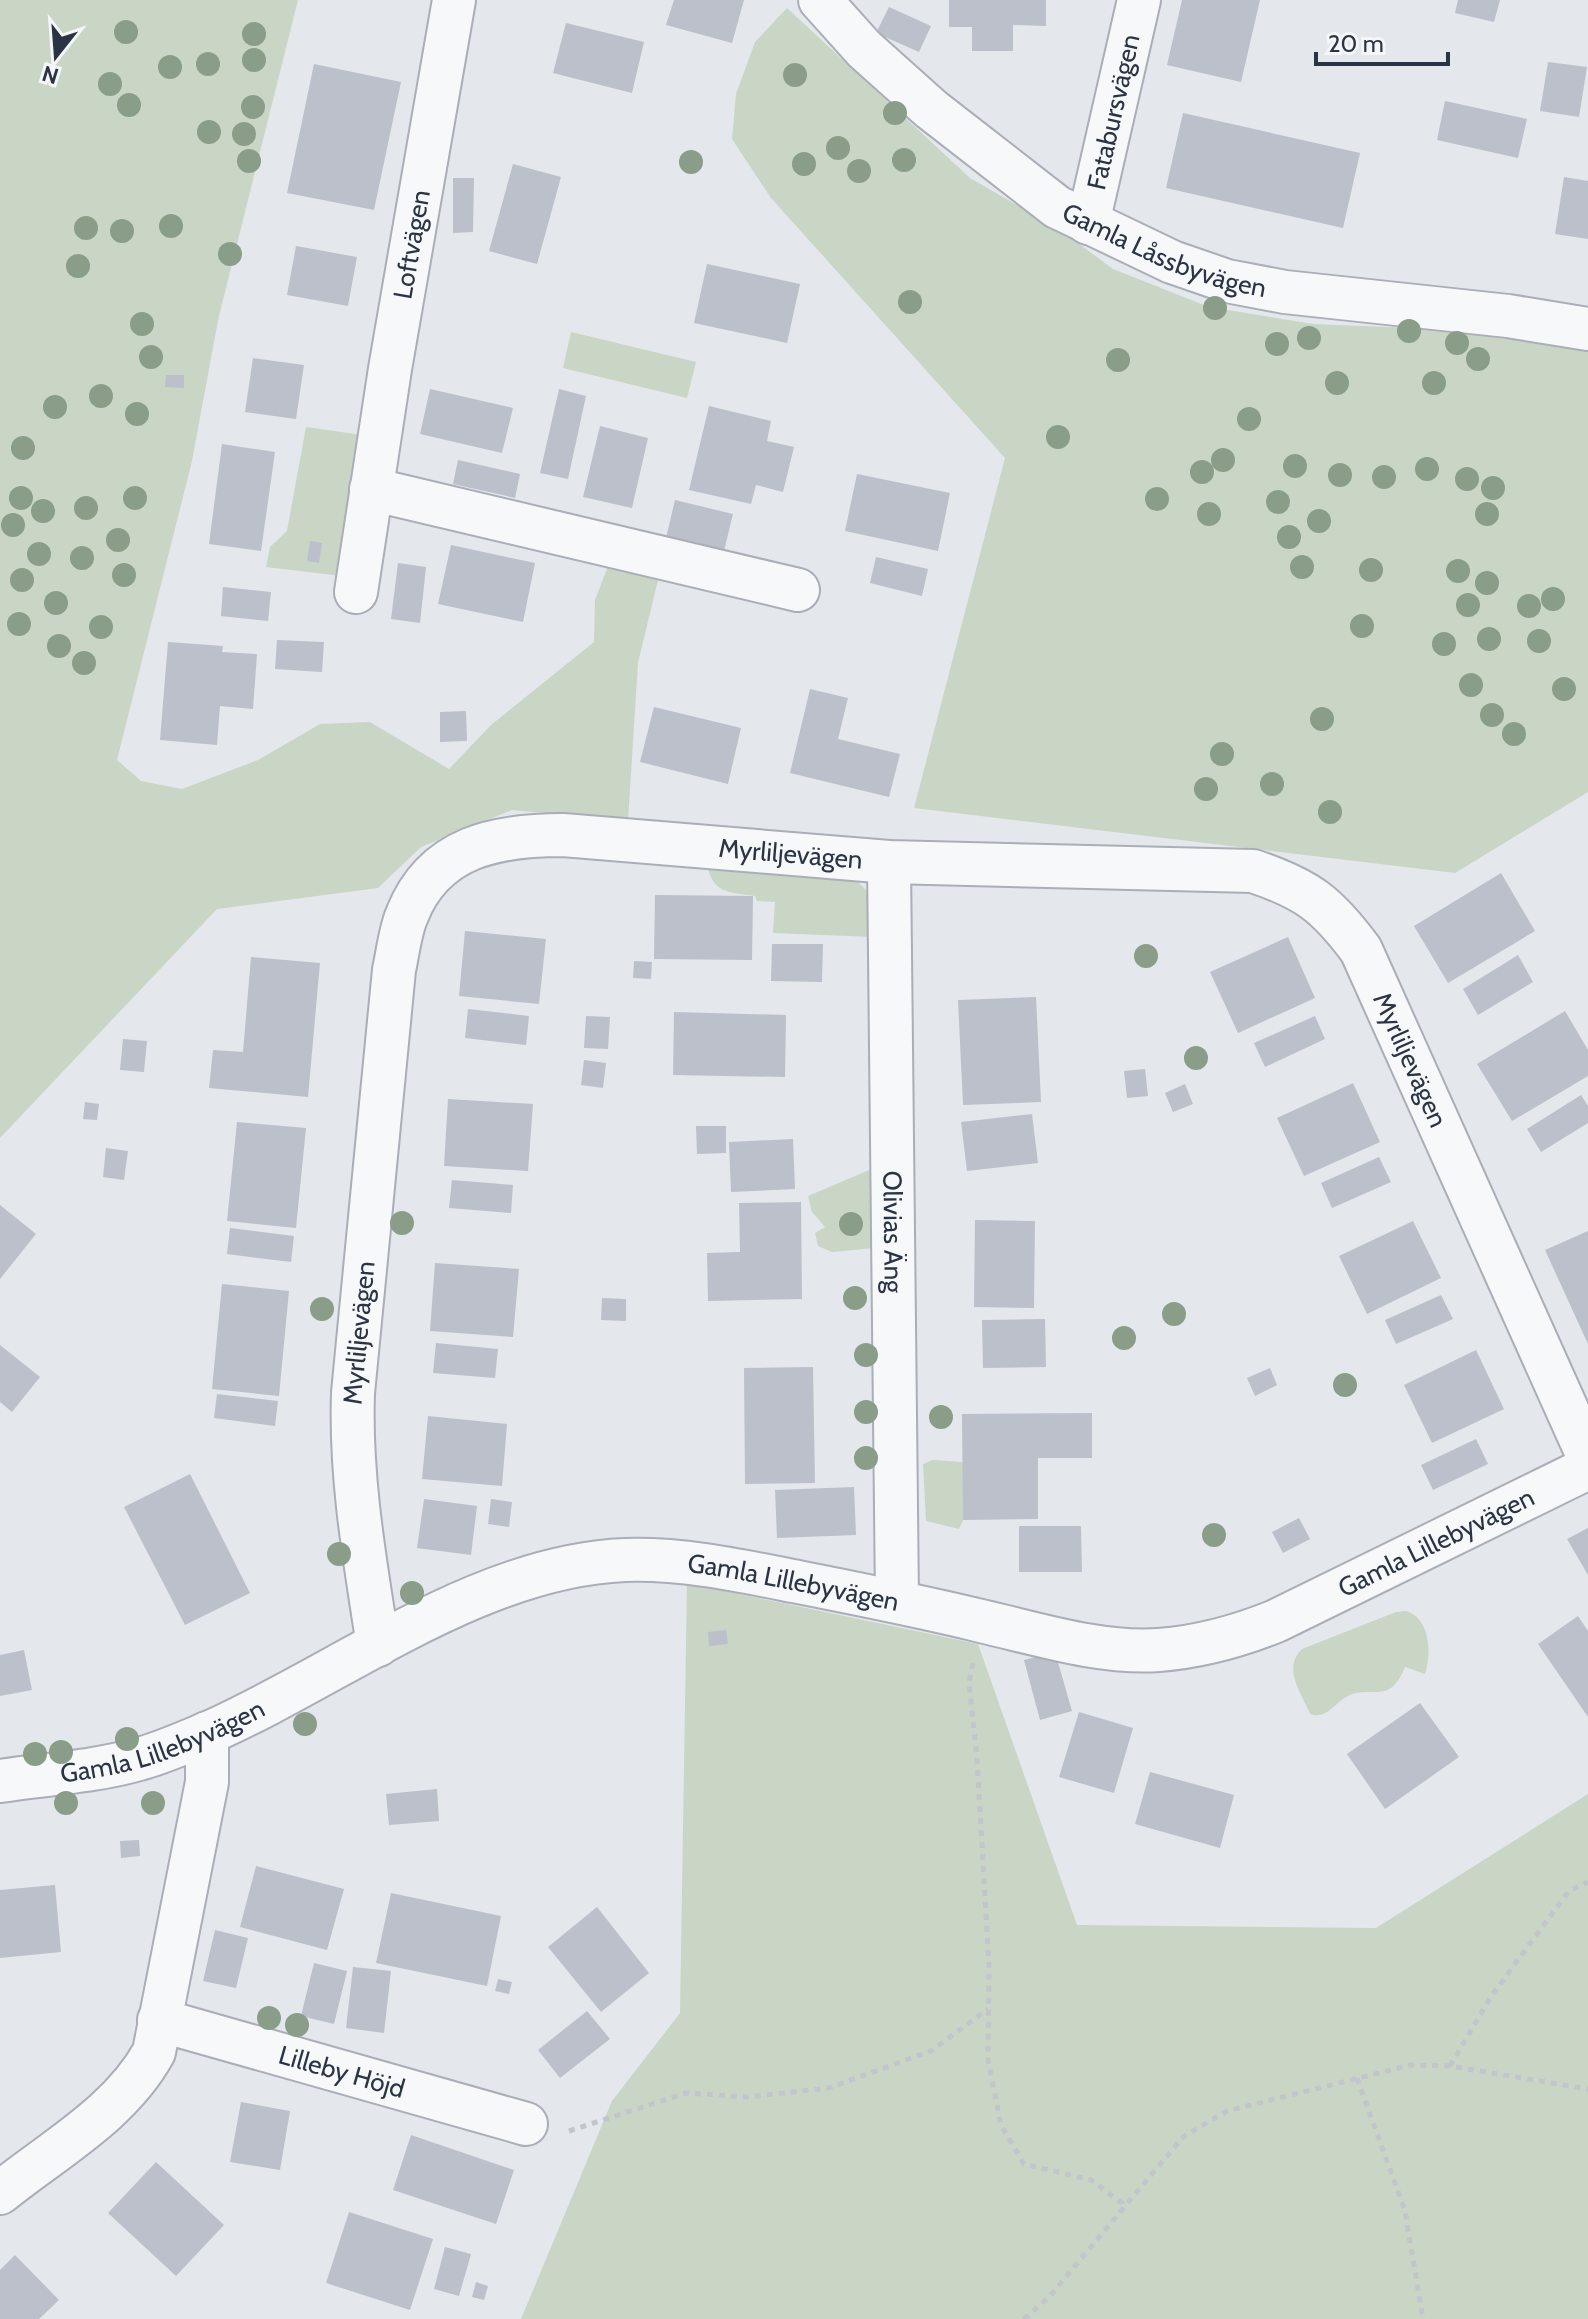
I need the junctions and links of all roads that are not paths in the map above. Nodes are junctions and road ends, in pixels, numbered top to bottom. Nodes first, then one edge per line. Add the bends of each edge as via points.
1 (454, 0) edge
2 (820, 0) edge
3 (1139, 0) edge
4 (1088, 223) junction
5 (1588, 329) edge
6 (371, 489) junction
7 (798, 590) dead end
8 (356, 592) dead end
9 (889, 862) junction
10 (1588, 1456) edge
11 (1588, 1468) edge
12 (897, 1601) junction
13 (378, 1645) junction
14 (207, 1733) junction
15 (0, 1781) edge
16 (159, 2020) junction
17 (526, 2124) road end
18 (0, 2193) edge

1 - 6 street, Loftvägen
2 - 4 street, Gamla Låssbyvägen via 864,49 931,109 1057,207
3 - 4 street, Fatabursvägen
4 - 5 street, Gamla Låssbyvägen via 1227,281
6 - 7 street
6 - 8 street, Loftvägen
9 - 10 street, Myrliljevägen via 1253,871 1290,883 1318,900 1361,950
9 - 12 street, Olivias Äng
9 - 13 street, Myrliljevägen via 525,835 484,843 448,860 422,886 406,915 394,970 353,1393 351,1438 359,1525
11 - 12 street, Gamla Lillebyvägen via 1252,1631 1159,1650 1072,1642
12 - 13 street, Gamla Lillebyvägen via 735,1569 625,1560 512,1584
13 - 14 street, Gamla Lillebyvägen
14 - 15 street, Gamla Lillebyvägen via 140,1759
14 - 16 street via 207,1782
16 - 17 street, Lilleby Höjd
16 - 18 street via 154,2052 143,2073 118,2100

